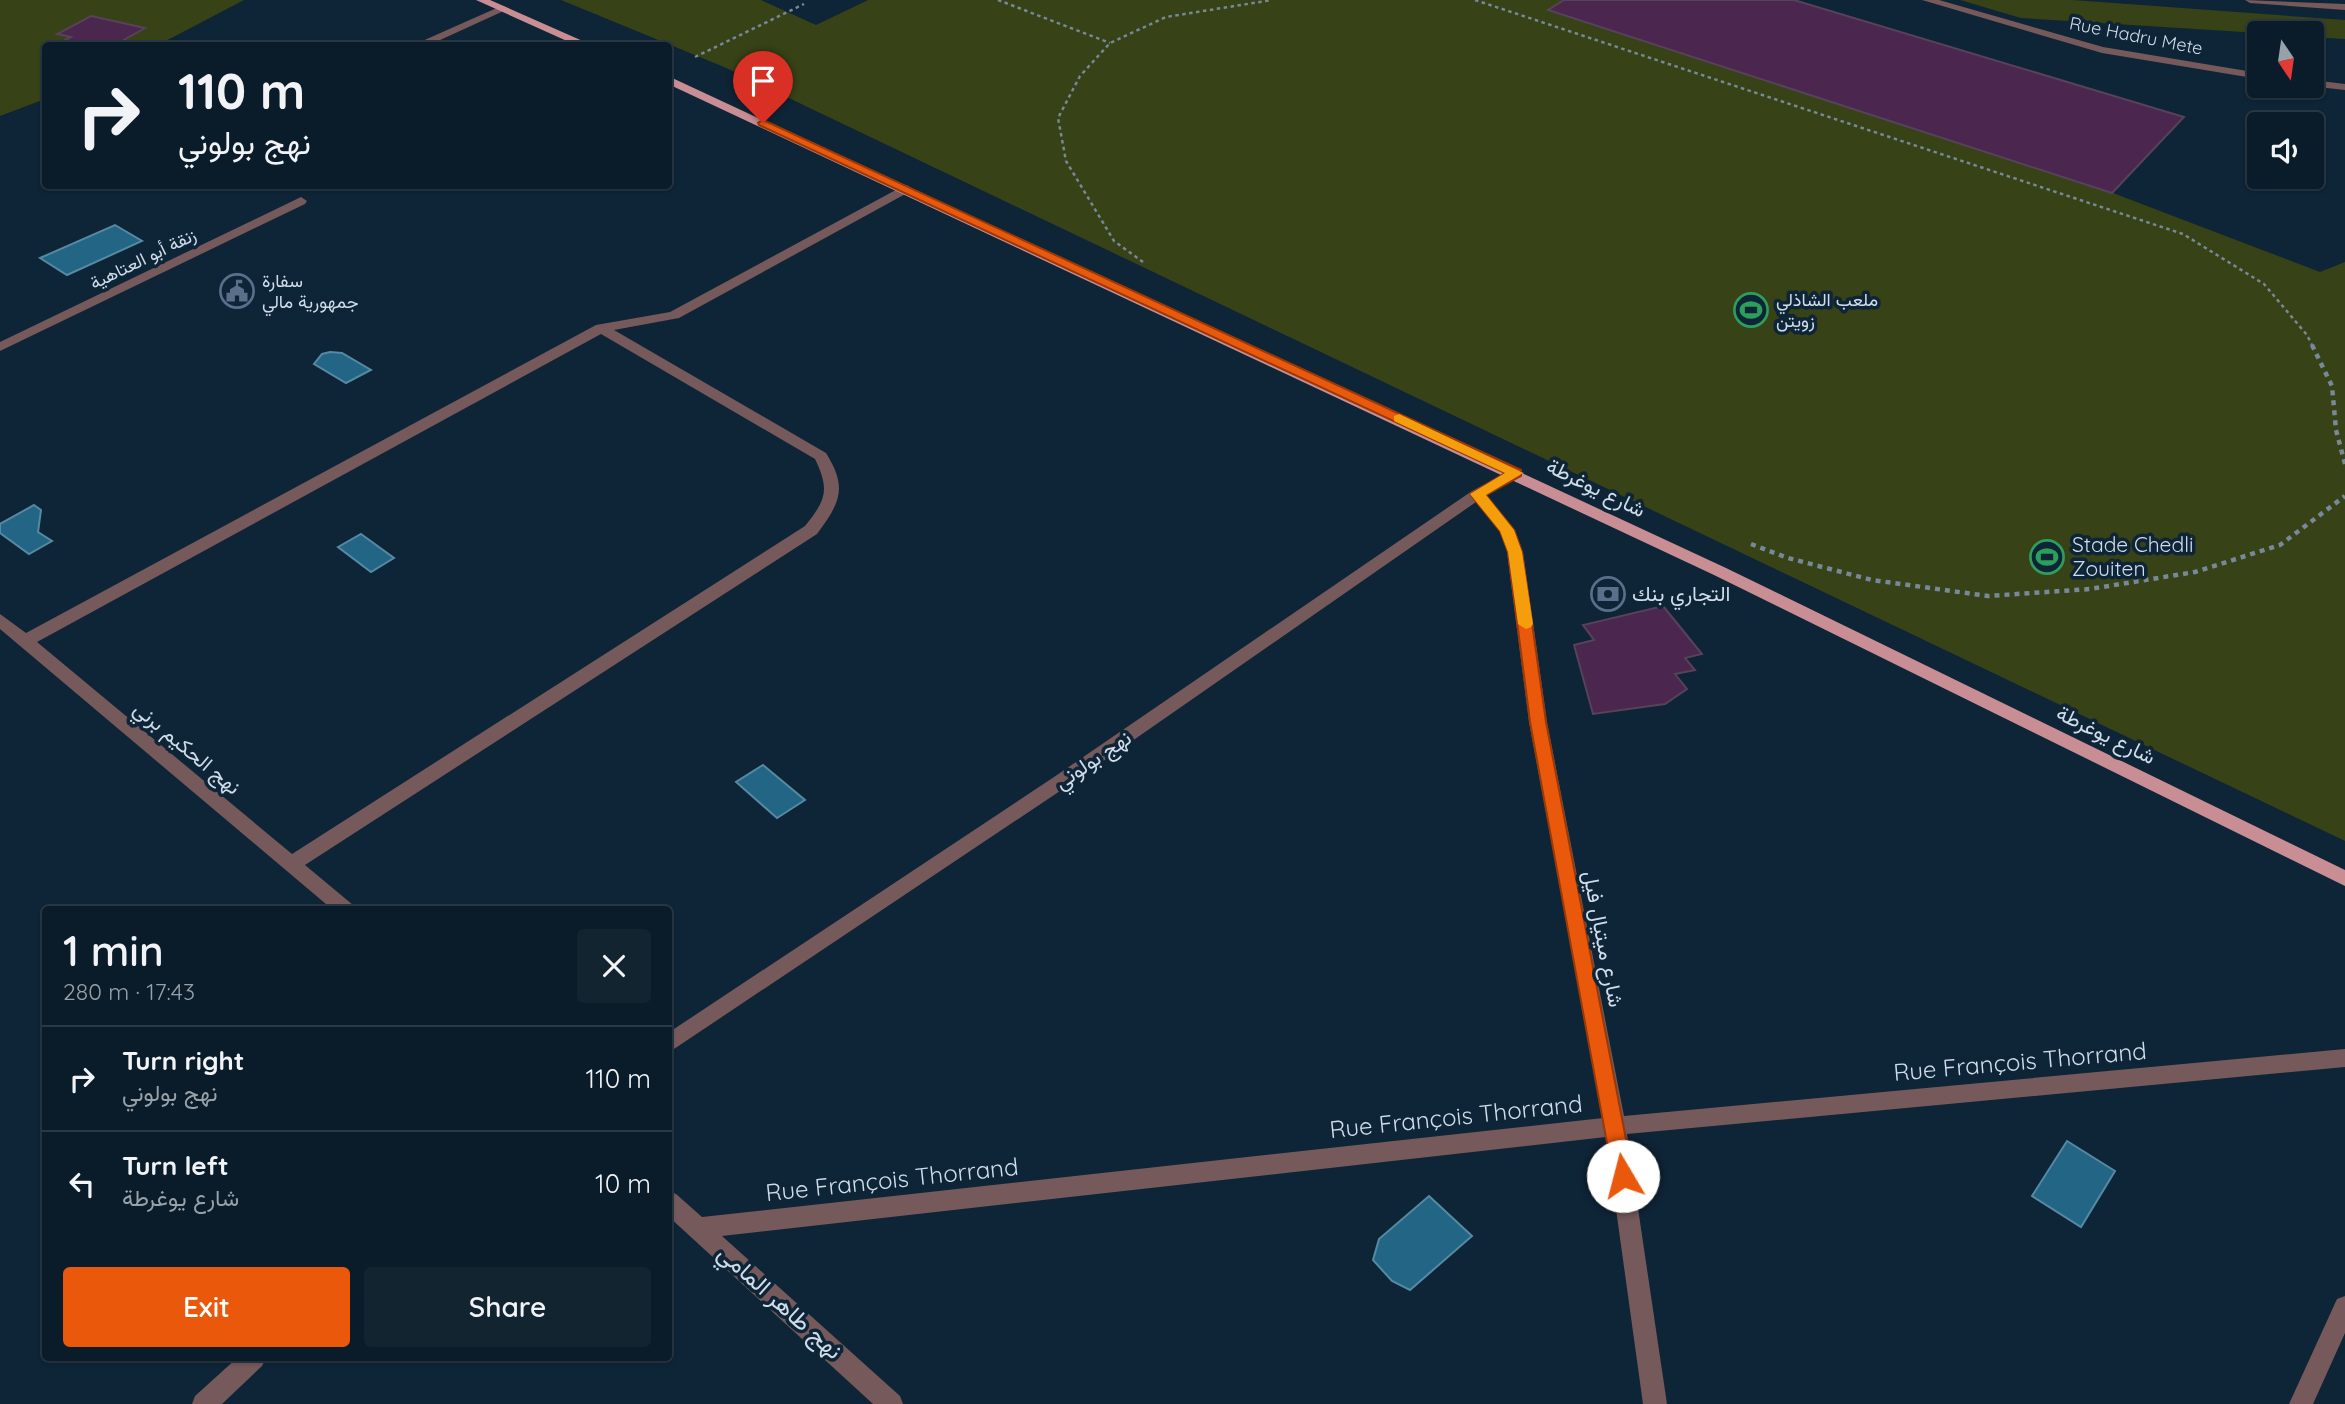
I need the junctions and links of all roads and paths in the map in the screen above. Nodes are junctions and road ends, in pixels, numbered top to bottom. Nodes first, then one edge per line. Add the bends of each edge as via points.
1 (481, 0) edge
2 (998, 0) edge
3 (1272, 0) edge
4 (1475, 0) edge
5 (1927, 0) edge
6 (2250, 0) edge
7 (804, 4) dead end
8 (2345, 6) edge
9 (503, 9) junction
10 (425, 42) edge
11 (580, 42) edge
12 (1110, 43) junction
13 (720, 45) dead end
14 (2247, 74) edge
15 (672, 81) edge
16 (2324, 84) edge
17 (2345, 87) edge
18 (905, 189) junction
19 (301, 201) dead end
20 (1144, 263) dead end
21 (601, 328) junction
22 (0, 347) edge
23 (2345, 464) edge
24 (1516, 473) junction
25 (1477, 494) junction
26 (2345, 496) edge
27 (1740, 540) dead end
28 (0, 620) edge
29 (25, 641) junction
30 (291, 864) junction
31 (2345, 879) edge
32 (341, 906) edge
33 (672, 1041) edge
34 (2345, 1058) edge
35 (1615, 1126) junction
36 (672, 1204) edge
37 (699, 1228) junction
38 (2345, 1307) edge
39 (251, 1361) edge
40 (204, 1404) edge
41 (891, 1404) edge
42 (1655, 1404) edge
43 (2301, 1404) edge

1 - 9 main road
2 - 12 path
3 - 12 path via 1166,17
4 - 23 path via 2183,234 2264,284 2307,335 2332,386
5 - 14 street, Rue Hadru Mete via 2102,50
6 - 8 street
7 - 13 path
9 - 10 street
9 - 11 main road
12 - 20 path via 1080,76 1058,118 1066,161 1114,241
15 - 18 main road, شارع يوغرطة
16 - 17 street
18 - 21 street via 674,315
18 - 24 main road, شارع يوغرطة
19 - 22 street, زنقة أبو العتاهية
21 - 29 street
21 - 30 street via 821,456 833,480 832,504 811,530
24 - 25 street, نهج بولوني
24 - 31 main road, شارع يوغرطة via 2105,757
25 - 33 street, نهج بولوني via 1060,782
25 - 35 street, شارع ميتيال فيل via 1507,530 1515,552 1538,722
26 - 27 path via 2280,545 2195,572 2090,589 1988,596 1872,580
28 - 29 street, نهج الحكيم برني
29 - 30 street, نهج الحكيم برني
30 - 32 street, نهج الحكيم برني
34 - 35 street, Rue François Thorrand
35 - 37 street, Rue François Thorrand
35 - 42 street, شارع ميتيال فيل
36 - 37 street, نهج طاهر المامي
37 - 41 street, نهج طاهر المامي
38 - 43 street
39 - 40 street

